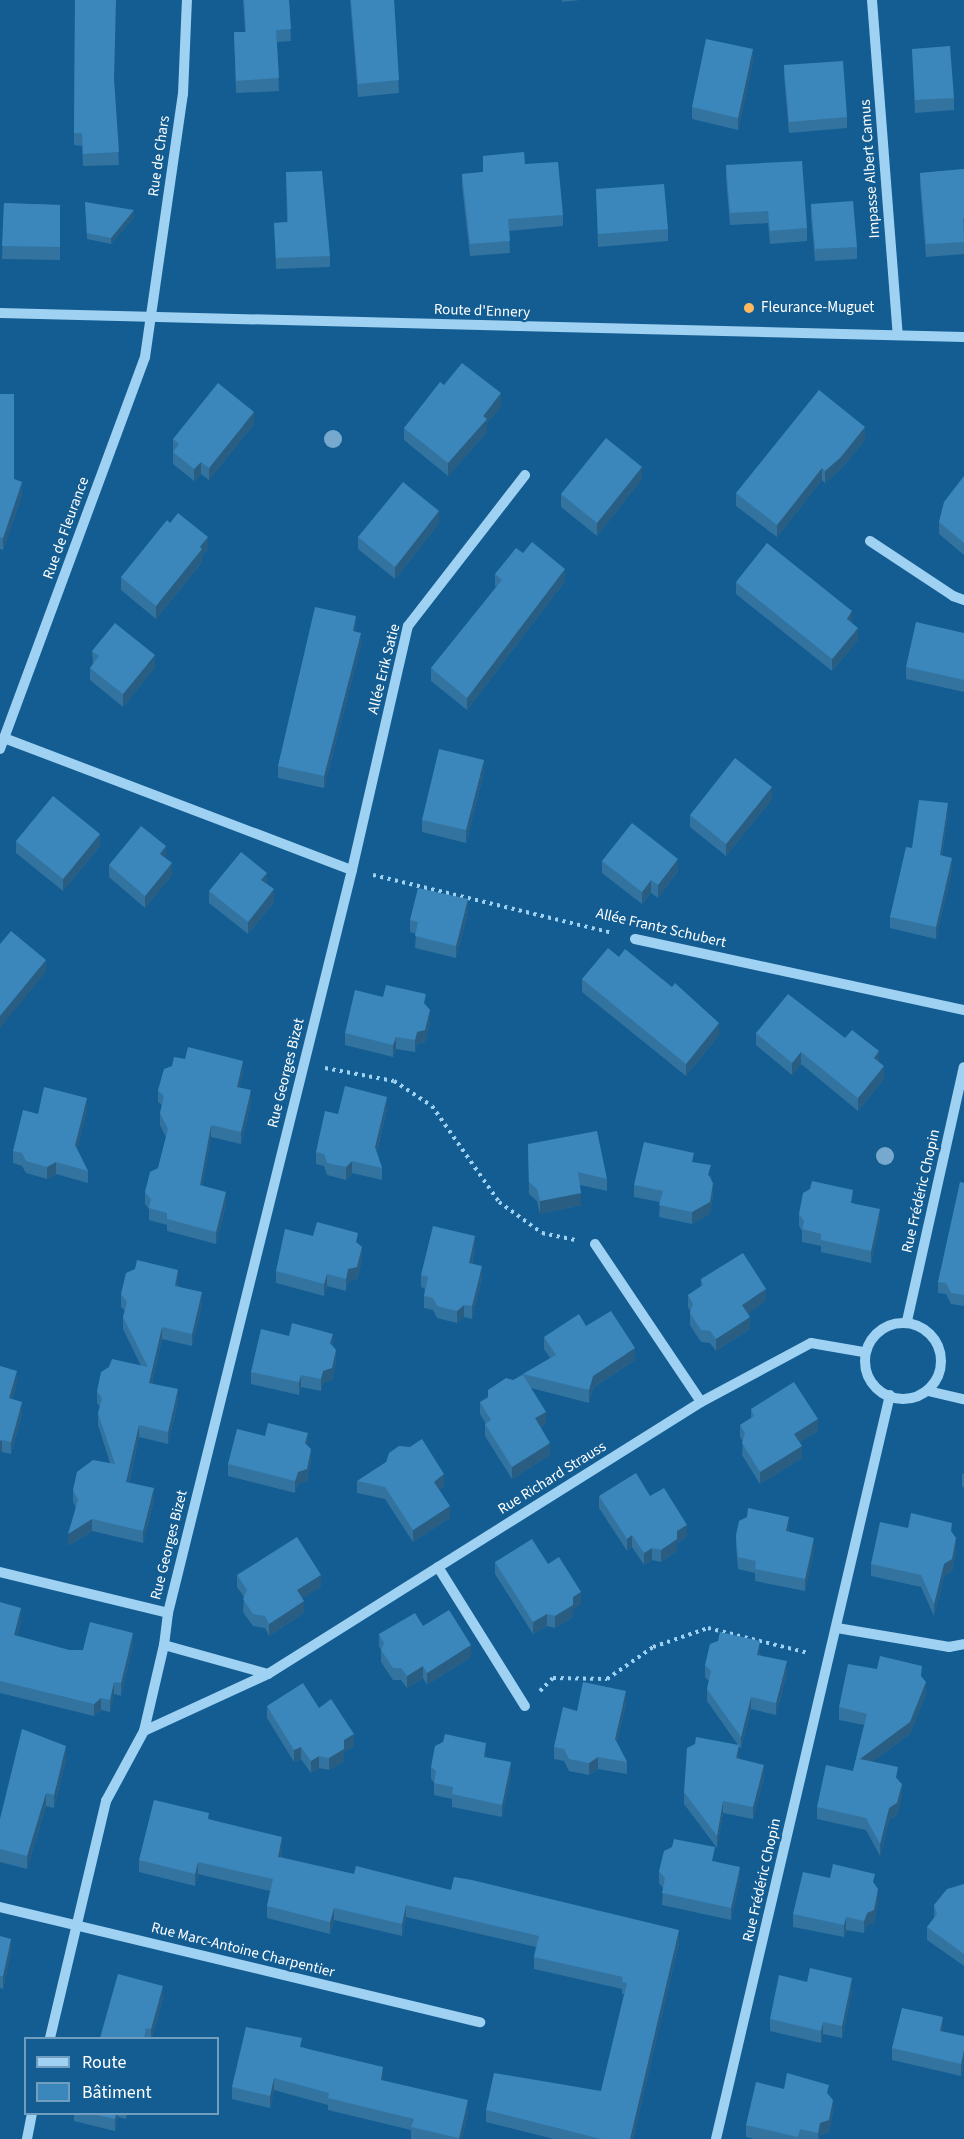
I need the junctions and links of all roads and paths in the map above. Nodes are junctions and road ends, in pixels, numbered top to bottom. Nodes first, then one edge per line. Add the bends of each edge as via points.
1 (187, 0) edge
2 (872, 0) edge
3 (0, 313) edge
4 (152, 316) junction
5 (898, 335) junction
6 (964, 337) edge
7 (525, 475) dead end
8 (870, 541) dead end
9 (964, 600) edge
10 (2, 744) edge
11 (352, 870) junction
12 (635, 939) joint
13 (964, 1010) edge
14 (304, 1064) junction
15 (964, 1067) edge
16 (595, 1244) joint
17 (907, 1321) junction
18 (863, 1352) junction
19 (928, 1391) junction
20 (890, 1395) junction
21 (964, 1399) edge
22 (701, 1402) junction
23 (438, 1567) junction
24 (0, 1572) edge
25 (168, 1613) junction
26 (837, 1628) junction
27 (964, 1644) edge
28 (164, 1645) junction
29 (830, 1659) junction
30 (268, 1674) junction
31 (525, 1706) joint
32 (144, 1731) junction
33 (0, 1907) edge
34 (77, 1925) junction
35 (480, 2022) dead end
36 (50, 2037) edge
37 (33, 2115) edge
38 (27, 2139) edge
39 (716, 2139) edge

1 - 4 street, Rue de Chars via 183,94
2 - 5 street, Impasse Albert Camus
3 - 4 street, Route d'Ennery
4 - 5 street, Route d'Ennery
4 - 10 street, Rue de Fleurance via 145,357
5 - 6 street, Route d'Ennery
7 - 11 street, Allée Erik Satie via 408,626
8 - 9 street
10 - 11 street
11 - 12 path, Allée Frantz Schubert
11 - 14 street, Rue Georges Bizet
12 - 13 street, Allée Frantz Schubert
14 - 16 path via 394,1081 432,1106 499,1202 542,1233
14 - 25 street, Rue Georges Bizet
15 - 17 street, Rue Frédéric Chopin
16 - 22 street
17 - 18 street via 888,1325
17 - 19 street via 931,1334 943,1356 939,1378
18 - 20 street via 866,1373 878,1390
18 - 22 street, Rue Richard Strauss via 811,1343
19 - 20 street via 905,1398
19 - 21 street
20 - 26 street, Rue Frédéric Chopin
22 - 23 street, Rue Richard Strauss
23 - 30 street, Rue Richard Strauss
23 - 31 street
24 - 25 street
25 - 28 street, Rue Georges Bizet
26 - 27 street via 949,1647
26 - 29 street, Rue Frédéric Chopin
28 - 30 street
28 - 32 street, Rue Georges Bizet
29 - 31 path via 708,1628 653,1647 607,1679 553,1678
29 - 39 street, Rue Frédéric Chopin
30 - 32 street, Rue Richard Strauss
32 - 34 street via 106,1801
33 - 34 street, Rue Marc-Antoine Charpentier
34 - 35 street, Rue Marc-Antoine Charpentier
34 - 36 street
37 - 38 street

